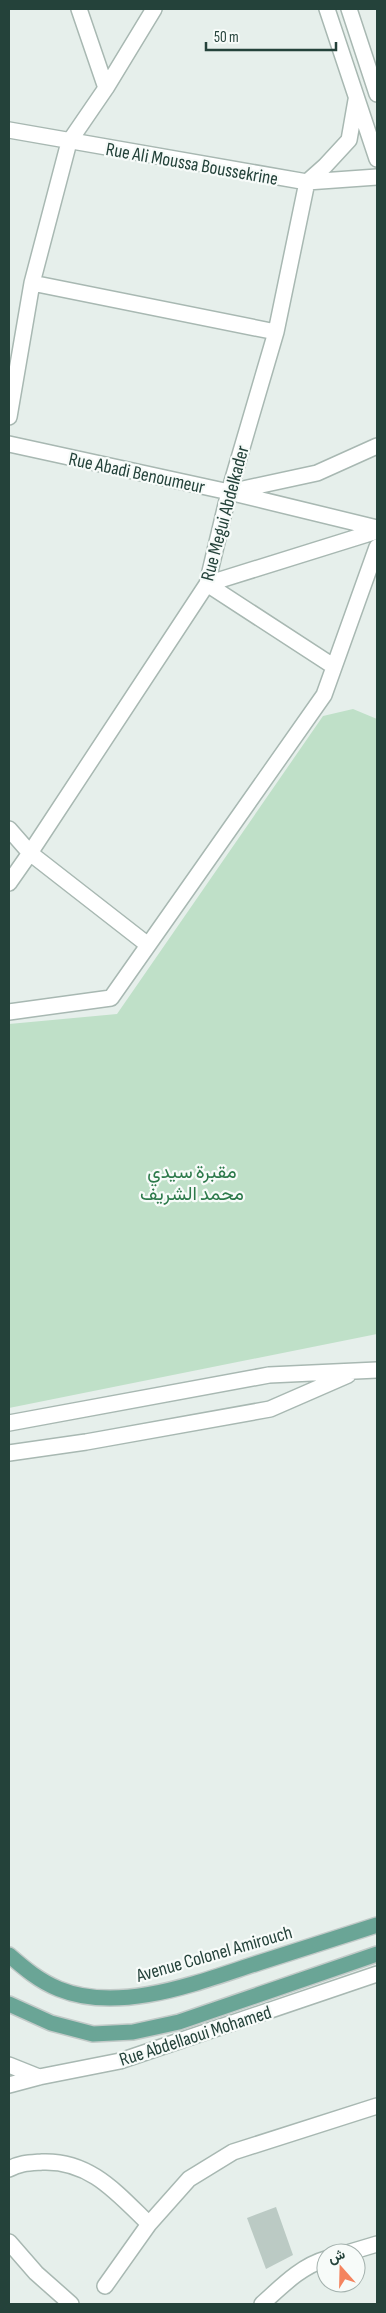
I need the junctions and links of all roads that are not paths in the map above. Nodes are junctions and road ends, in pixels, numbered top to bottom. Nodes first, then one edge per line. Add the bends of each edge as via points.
1 (79, 9) edge
2 (154, 9) edge
3 (327, 9) edge
4 (349, 9) edge
5 (106, 88) junction
6 (377, 94) edge
7 (356, 100) junction
8 (9, 130) edge
9 (69, 142) junction
10 (377, 159) edge
11 (377, 177) edge
12 (307, 182) junction
13 (32, 283) junction
14 (276, 332) junction
15 (9, 417) edge
16 (9, 444) edge
17 (377, 446) edge
18 (229, 492) junction
19 (377, 529) edge
20 (377, 547) edge
21 (207, 584) junction
22 (333, 666) junction
23 (9, 829) edge
24 (30, 854) junction
25 (9, 883) edge
26 (148, 945) junction
27 (9, 1012) edge
28 (377, 1370) edge
29 (356, 1372) junction
30 (9, 1423) edge
31 (9, 1453) edge
32 (377, 1925) edge
33 (377, 1954) edge
34 (9, 1955) edge
35 (377, 1974) edge
36 (9, 2004) edge
37 (9, 2065) edge
38 (39, 2077) junction
39 (9, 2085) edge
40 (377, 2106) edge
41 (9, 2169) edge
42 (150, 2224) junction
43 (9, 2242) edge
44 (316, 2263) edge
45 (105, 2286) dead end
46 (72, 2304) edge
47 (262, 2304) edge

1 - 5 street
2 - 5 street
3 - 7 street
4 - 6 street
5 - 9 street
7 - 10 street
7 - 12 street via 349,140
8 - 9 street, Rue Ali Moussa Boussekrine
9 - 12 street, Rue Ali Moussa Boussekrine
9 - 13 street
11 - 12 street, Rue Ali Moussa Boussekrine
12 - 14 street, Rue Megui Abdelkader
13 - 14 street
13 - 15 street
14 - 18 street, Rue Megui Abdelkader
16 - 18 street, Rue Abadi Benoumeur
17 - 18 street, Rue Abadi Benoumeur via 317,473
18 - 19 street
18 - 21 street, Rue Megui Abdelkader
19 - 21 street
20 - 22 street
21 - 22 street
21 - 24 street, Rue Megui Abdelkader
22 - 26 street via 324,694
23 - 24 street
24 - 25 street, Rue Megui Abdelkader
24 - 26 street
26 - 27 street via 111,998
28 - 29 street
29 - 30 street via 269,1375
29 - 31 street via 270,1409
32 - 34 main road, Avenue Colonel Amirouch via 160,1993 118,1998 60,1989 32,1975
33 - 36 main road via 178,2022 133,2032 93,2034 51,2024
35 - 38 street, Rue Abdellaoui Mohamed via 120,2061
37 - 38 street
38 - 39 street, Rue Abdellaoui Mohamed
40 - 42 street via 233,2152 189,2180
41 - 42 street via 20,2163 59,2161 91,2172
42 - 45 street
43 - 46 street via 36,2273
44 - 47 street via 286,2281

